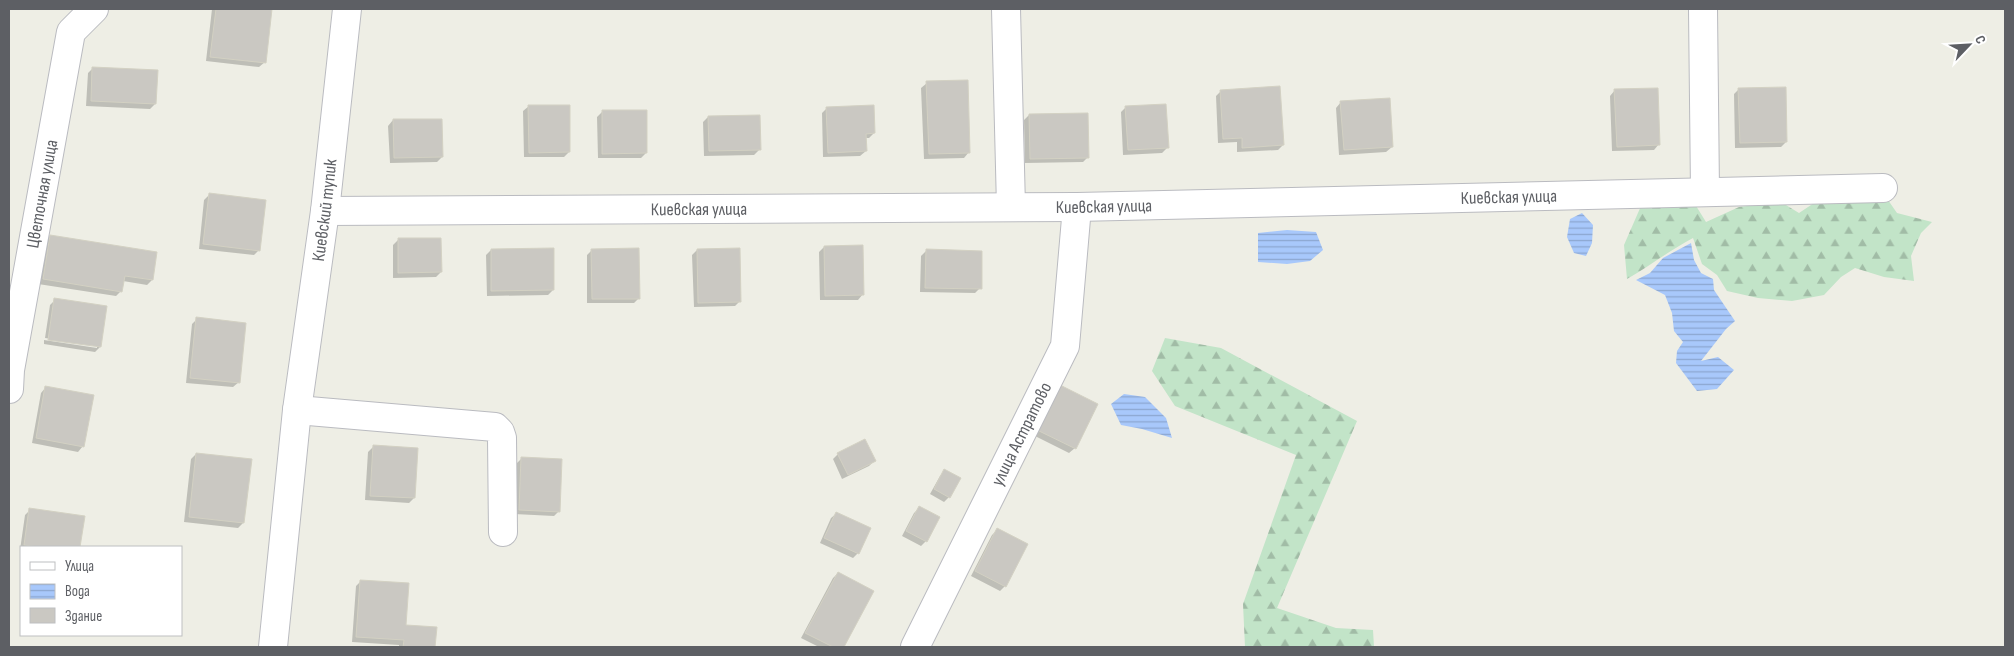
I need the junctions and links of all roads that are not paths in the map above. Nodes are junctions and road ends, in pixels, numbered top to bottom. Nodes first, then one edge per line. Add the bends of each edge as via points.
1 (94, 9) edge
2 (348, 9) edge
3 (1006, 9) edge
4 (1703, 9) edge
5 (1883, 188) dead end
6 (1705, 192) junction
7 (1011, 207) junction
8 (1077, 207) junction
9 (325, 211) junction
10 (9, 377) edge
11 (297, 410) junction
12 (503, 532) dead end
13 (273, 647) edge
14 (916, 647) edge

1 - 10 street, Цветочная улица via 71,32
2 - 9 street, Киевский тупик
3 - 7 street
4 - 6 street
5 - 6 street, Киевская улица
6 - 8 street, Киевская улица
7 - 8 street, Киевская улица
7 - 9 street, Киевская улица
8 - 14 street, улица Астратово via 1065,346
9 - 11 street, Киевский тупик
11 - 12 street via 495,427 502,438
11 - 13 street, Киевский тупик

